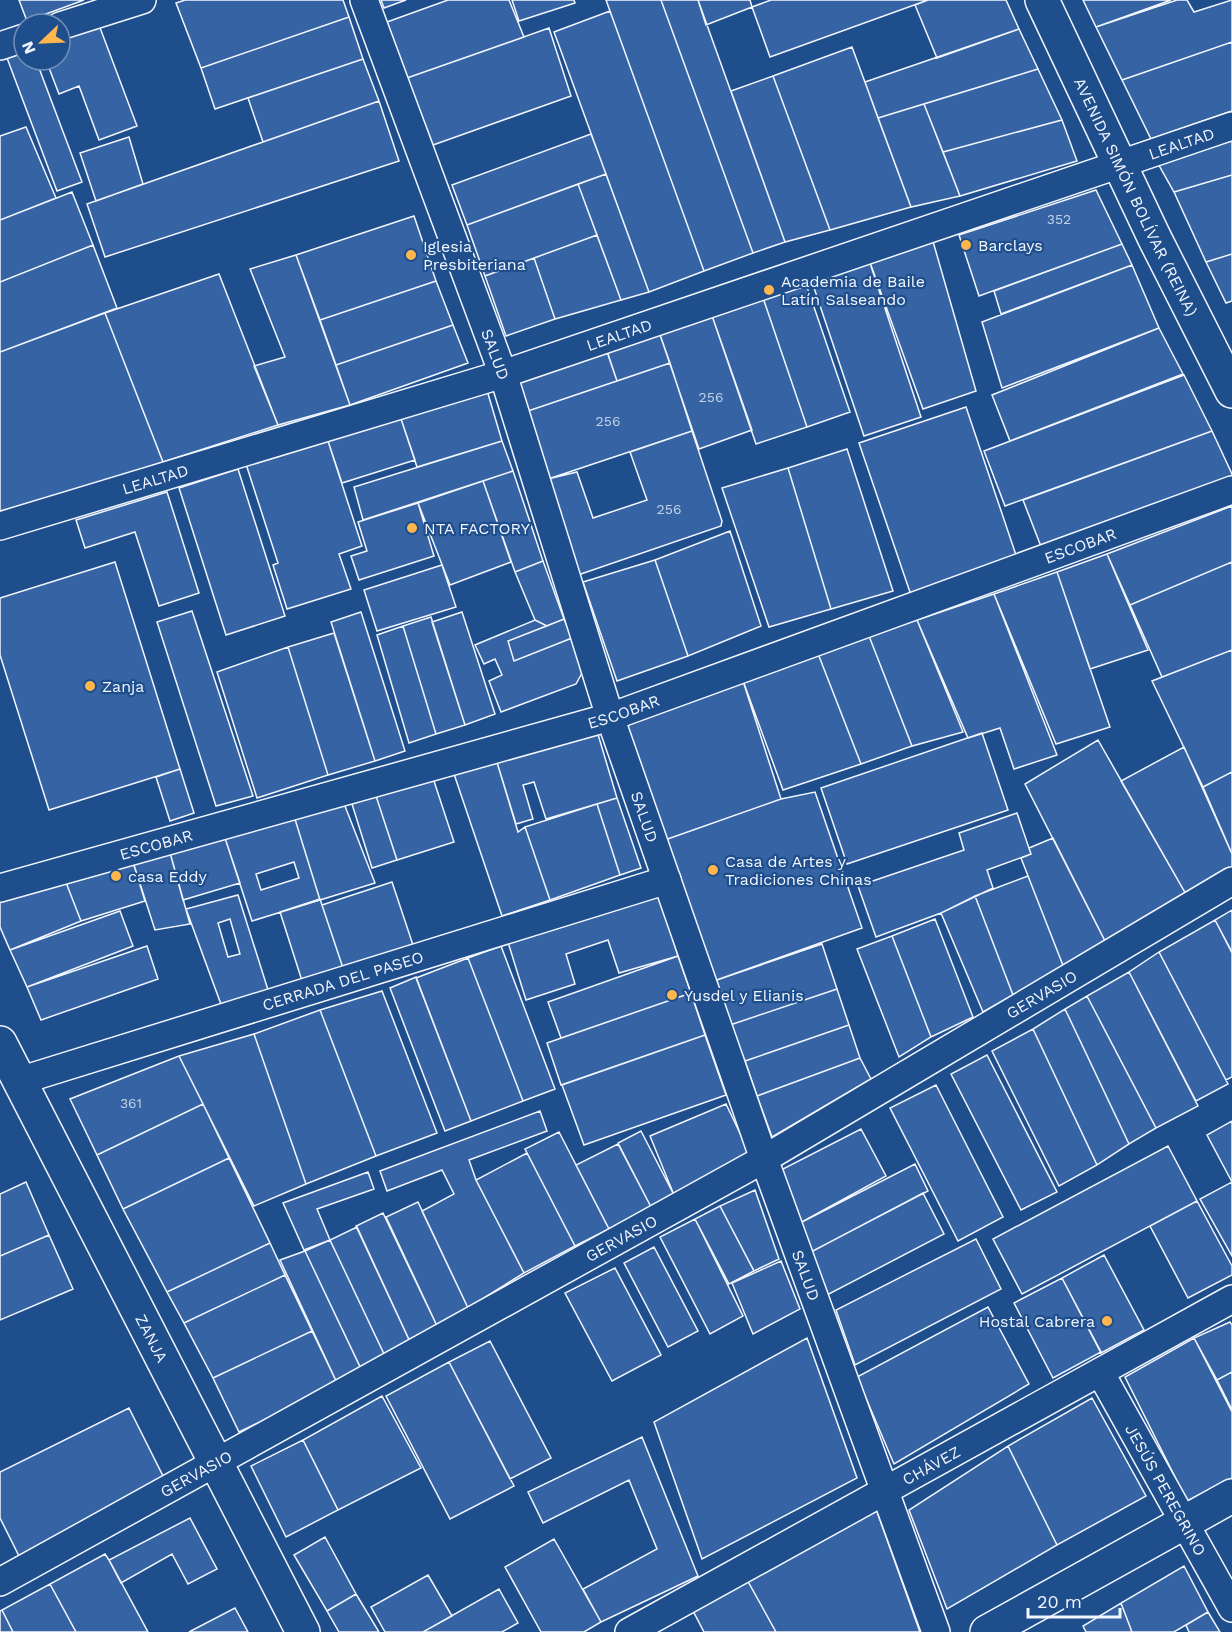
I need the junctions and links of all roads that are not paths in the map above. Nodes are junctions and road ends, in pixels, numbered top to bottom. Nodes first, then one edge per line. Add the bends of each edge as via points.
1 (142, 0) edge
2 (364, 0) edge
3 (1042, 0) edge
4 (72, 22) edge
5 (1232, 126) edge
6 (1118, 163) junction
7 (503, 374) junction
8 (1232, 391) edge
9 (1232, 490) edge
10 (0, 526) edge
11 (610, 717) junction
12 (667, 880) junction
13 (1232, 881) edge
14 (0, 888) edge
15 (0, 1043) edge
16 (19, 1081) junction
17 (764, 1159) junction
18 (1232, 1299) edge
19 (1100, 1372) junction
20 (215, 1461) junction
21 (884, 1492) junction
22 (1232, 1496) edge
23 (1185, 1521) junction
24 (0, 1582) edge
25 (1232, 1608) edge
26 (660, 1625) edge
27 (303, 1632) edge
28 (629, 1632) edge
29 (936, 1632) edge
30 (987, 1632) edge

1 - 4 street
2 - 7 street, SALUD
3 - 6 main road, AVENIDA SIMÓN BOLÍVAR (REINA)
5 - 6 street, LEALTAD
6 - 7 street, LEALTAD
6 - 8 main road, AVENIDA SIMÓN BOLÍVAR (REINA)
7 - 10 street, LEALTAD
7 - 11 street, SALUD
9 - 11 street, ESCOBAR
11 - 12 street, SALUD
11 - 14 street, ESCOBAR
12 - 16 street, CERRADA DEL PASEO
12 - 17 street, SALUD
13 - 17 street, GERVASIO
15 - 16 main road, ZANJA
16 - 20 main road, ZANJA
17 - 20 street, GERVASIO
17 - 21 street, SALUD
18 - 19 street, CHÁVEZ
19 - 21 street, CHÁVEZ
19 - 23 street, JESÚS PEREGRINO
20 - 24 street, GERVASIO
20 - 27 main road, ZANJA
21 - 26 street, CHÁVEZ
21 - 29 street, SALUD
22 - 23 main road
23 - 25 street, JESÚS PEREGRINO
23 - 30 main road
26 - 28 street, CHÁVEZ

